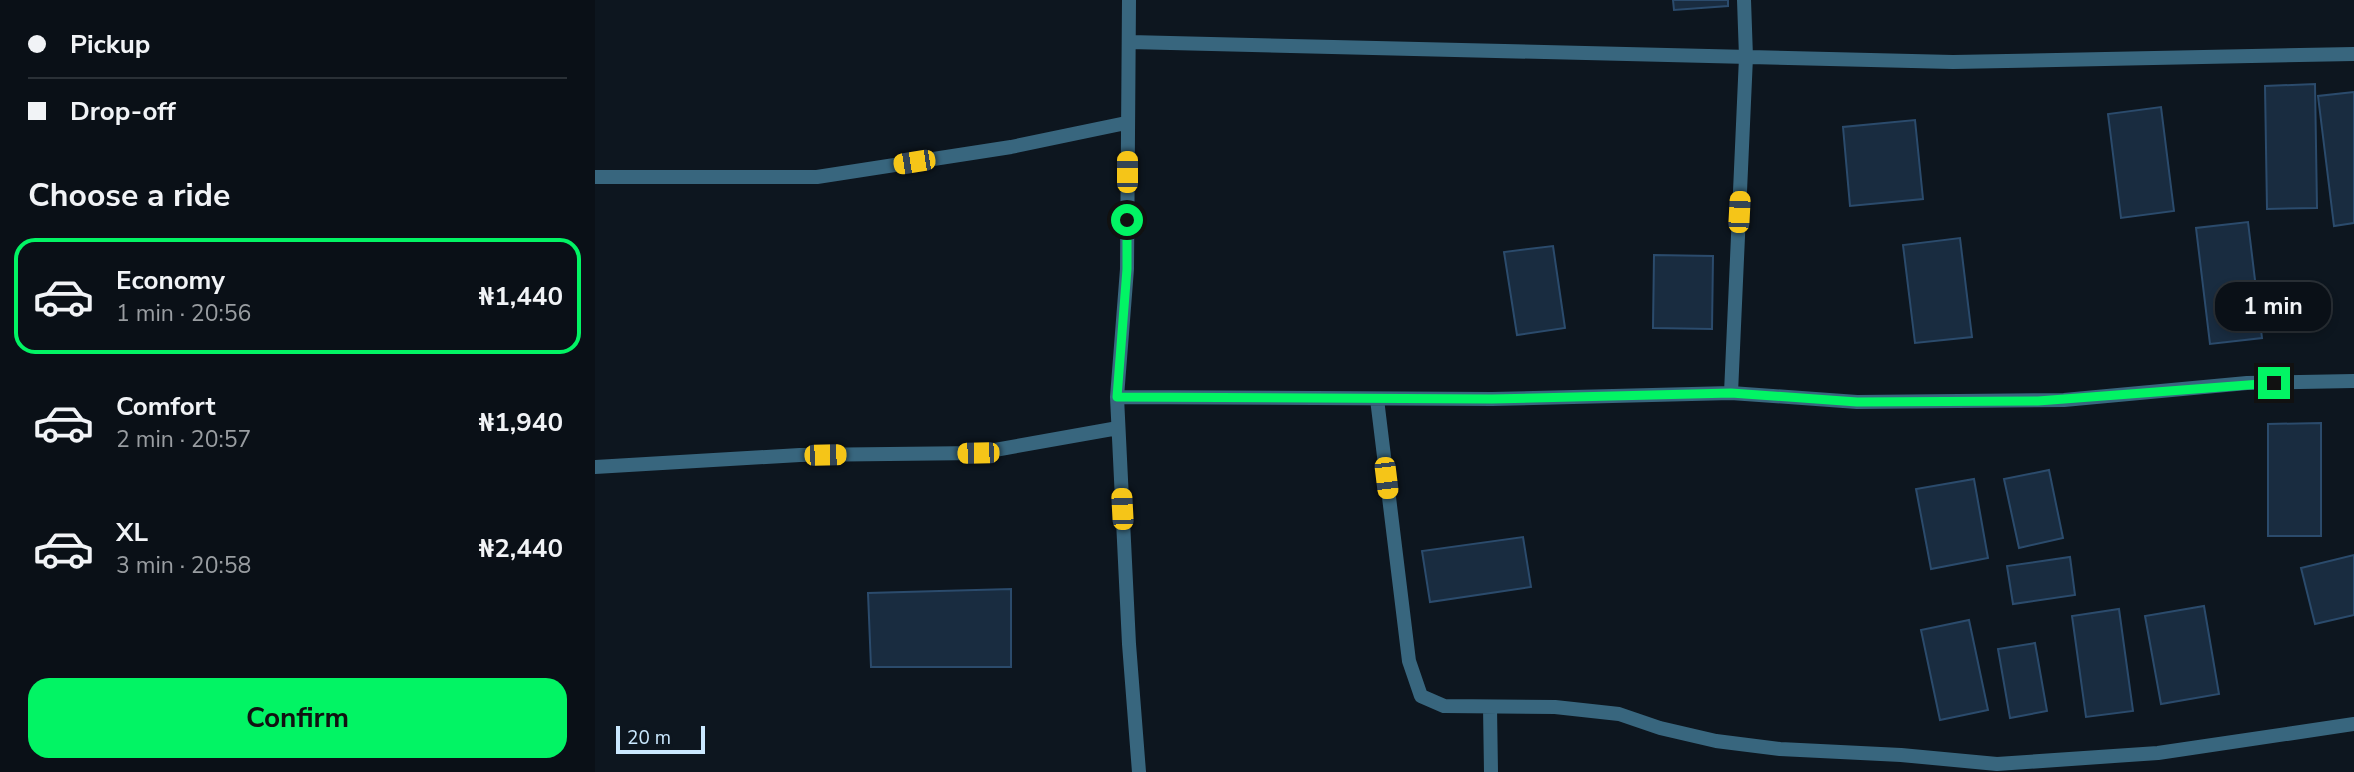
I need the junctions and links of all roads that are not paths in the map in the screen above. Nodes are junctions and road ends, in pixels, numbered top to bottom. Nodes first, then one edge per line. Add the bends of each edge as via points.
1 (1129, 0) edge
2 (1744, 0) edge
3 (1130, 42) junction
4 (2354, 54) edge
5 (1747, 57) junction
6 (1126, 123) junction
7 (595, 177) edge
8 (2354, 381) edge
9 (1731, 393) junction
10 (1117, 397) junction
11 (1377, 399) junction
12 (1118, 428) junction
13 (595, 467) edge
14 (1490, 707) junction
15 (2354, 724) edge
16 (1997, 768) edge
17 (1139, 772) edge
18 (1492, 772) edge

1 - 3 street
2 - 5 street
3 - 5 street
3 - 6 street
4 - 5 street via 1953,62
5 - 9 street
6 - 7 street via 1011,147 817,177
6 - 10 street via 1127,269
8 - 9 street via 2248,383 2064,400 1857,402
9 - 11 street
10 - 11 street
10 - 12 street
11 - 14 street via 1409,662 1420,696 1444,706
12 - 13 street via 978,453 800,456
12 - 17 street
14 - 16 street via 1555,707 1619,715 1716,741 1901,755
14 - 18 street
15 - 16 street via 2158,753

